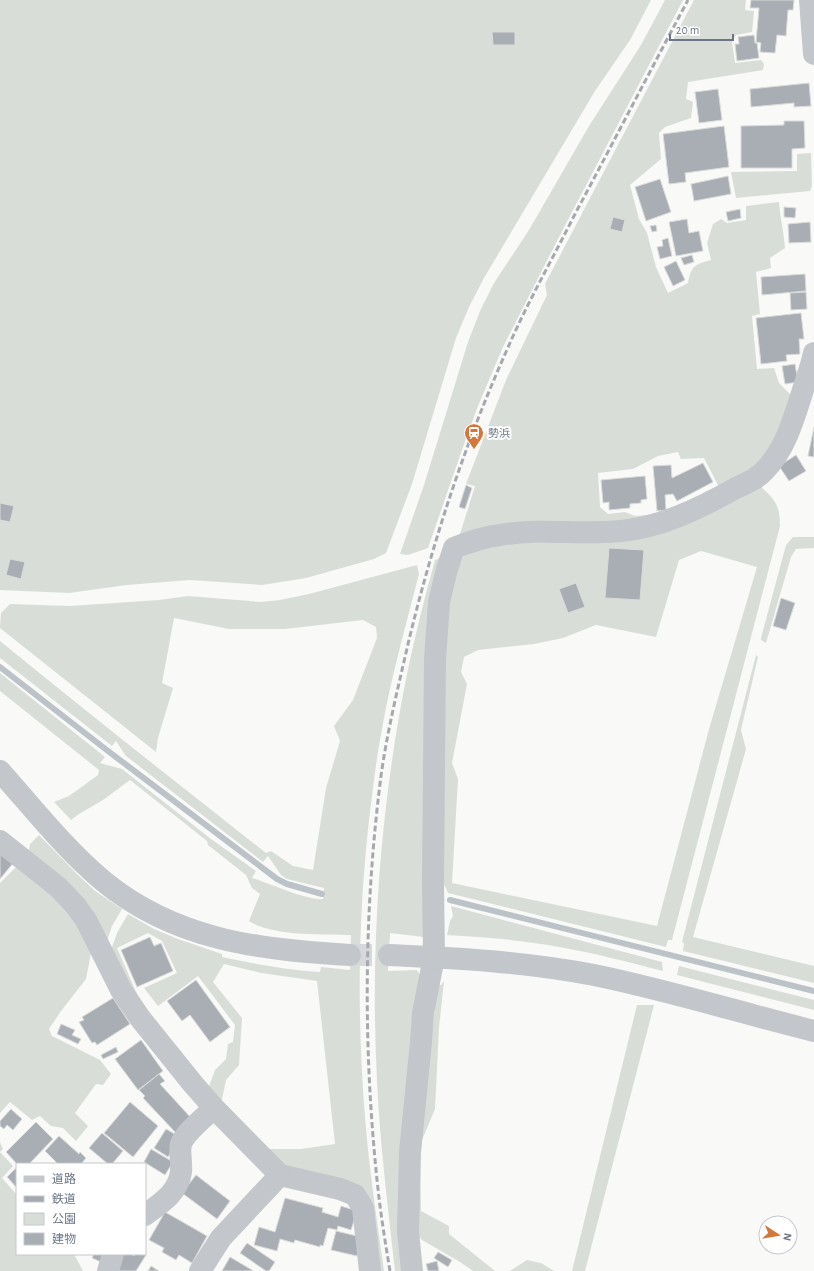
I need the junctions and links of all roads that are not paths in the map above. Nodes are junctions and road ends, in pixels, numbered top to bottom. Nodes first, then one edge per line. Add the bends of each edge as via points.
1 (810, 0) edge
2 (814, 54) edge
3 (814, 353) edge
4 (0, 771) edge
5 (0, 841) edge
6 (350, 955) tunnel mouth
7 (389, 955) tunnel mouth
8 (434, 957) junction
9 (814, 1031) edge
10 (214, 1108) junction
11 (280, 1174) junction
12 (146, 1215) edge
13 (114, 1255) edge
14 (108, 1271) edge
15 (200, 1271) edge
16 (370, 1271) edge
17 (412, 1271) edge

1 - 2 street
3 - 8 street via 792,426 783,445 763,472 730,492 673,519 649,526 598,533 534,532 500,535 454,548 439,602 435,660
4 - 6 street via 72,853 102,880 162,919 191,931 253,946
5 - 10 street via 58,887 75,905 86,920 122,990 140,1018
7 - 8 street
8 - 9 street via 511,963 595,976
8 - 17 street via 423,1013 413,1109 408,1232
10 - 11 street
10 - 12 street via 181,1144 178,1186
11 - 15 street via 221,1238
11 - 16 street via 354,1195 363,1208
13 - 14 street

